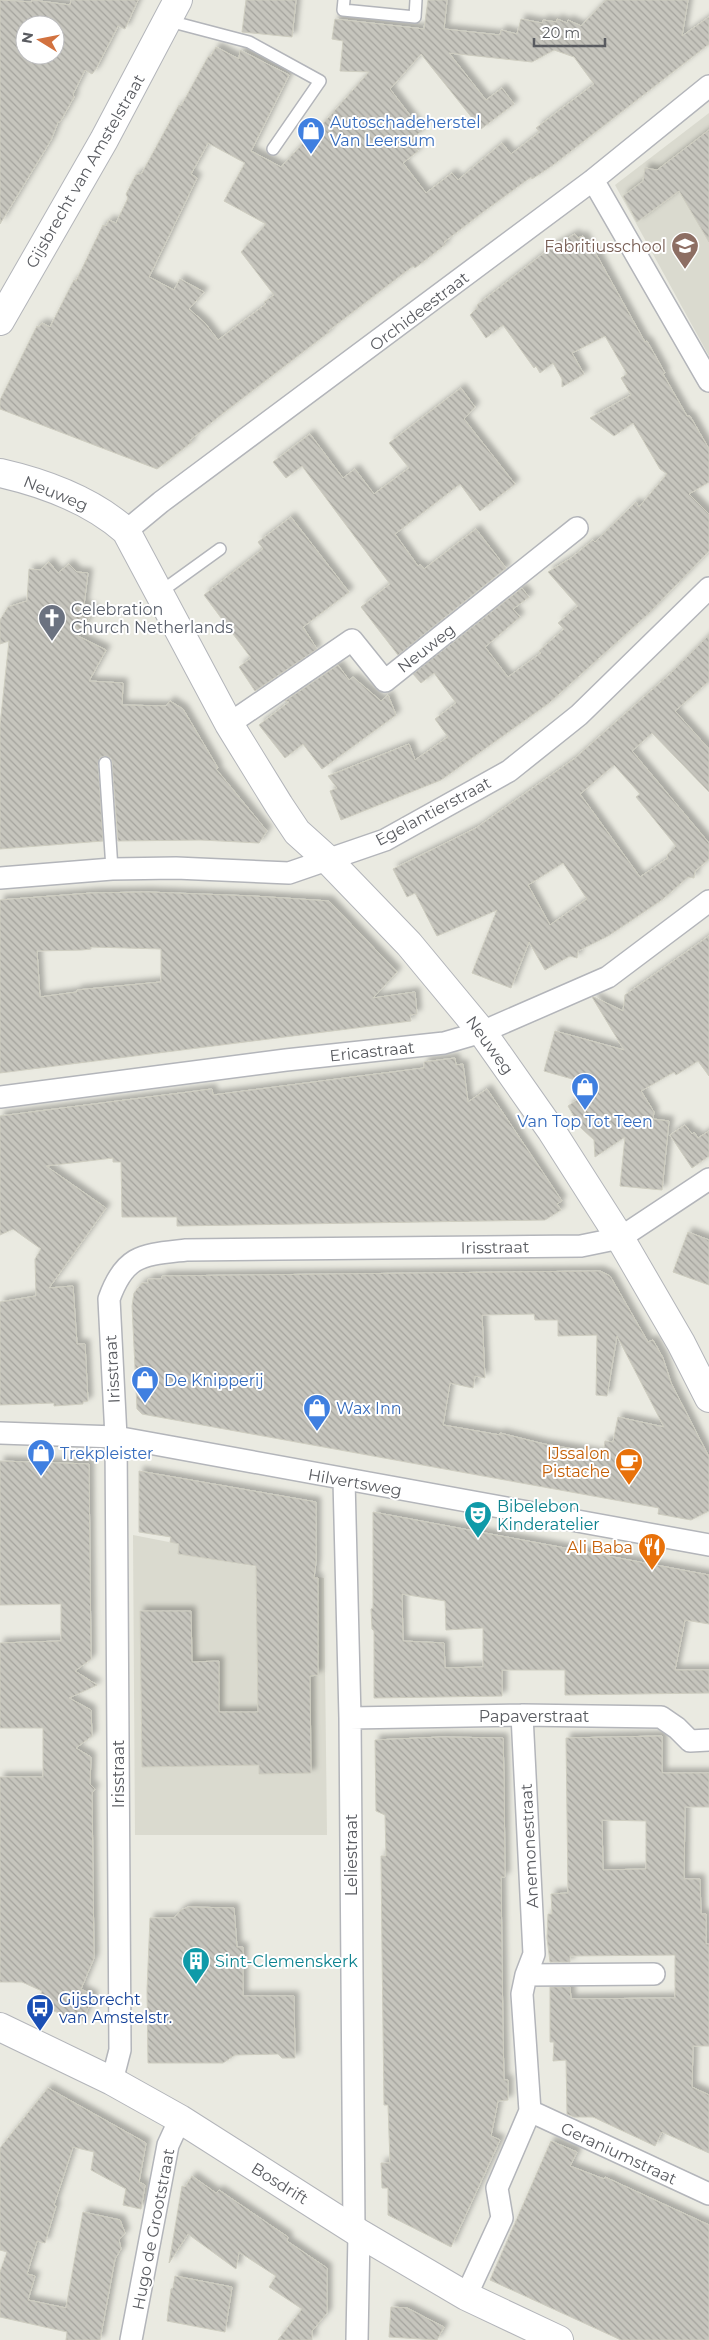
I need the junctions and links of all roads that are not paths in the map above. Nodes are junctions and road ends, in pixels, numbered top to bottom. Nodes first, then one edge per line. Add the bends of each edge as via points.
1 (344, 0) edge
2 (416, 0) edge
3 (173, 11) edge
4 (709, 86) edge
5 (273, 149) dead end
6 (593, 180) junction
7 (0, 321) edge
8 (709, 382) edge
9 (0, 473) edge
10 (578, 528) dead end
11 (126, 531) junction
12 (220, 549) dead end
13 (709, 588) edge
14 (159, 593) junction
15 (229, 724) junction
16 (105, 763) dead end
17 (327, 859) junction
18 (112, 869) junction
19 (0, 878) edge
20 (709, 902) edge
21 (482, 1032) junction
22 (0, 1097) edge
23 (709, 1178) edge
24 (620, 1238) junction
25 (709, 1398) edge
26 (0, 1433) edge
27 (116, 1437) junction
28 (344, 1480) junction
29 (709, 1546) edge
30 (522, 1716) junction
31 (350, 1718) junction
32 (709, 1740) edge
33 (654, 1974) dead end
34 (526, 1975) junction
35 (0, 2027) edge
36 (112, 2081) junction
37 (530, 2112) junction
38 (180, 2119) junction
39 (709, 2194) edge
40 (356, 2231) junction
41 (466, 2296) junction
42 (131, 2340) edge
43 (357, 2340) edge
44 (559, 2340) edge

1 - 2 lane via 343,10 415,17
3 - 5 lane, Gijsbrecht van Amstelstraat via 249,42 320,81
3 - 7 street, Gijsbrecht van Amstelstraat via 104,140
4 - 6 street, Orchideestraat
6 - 8 street
6 - 11 street, Orchideestraat
9 - 11 street, Neuweg via 76,499 107,514
10 - 15 street, Neuweg via 385,681 352,640
11 - 14 street, Neuweg
12 - 14 lane
13 - 17 street, Egelantierstraat via 579,715 509,771 385,840
14 - 15 street, Neuweg
15 - 17 street, Neuweg via 297,832
16 - 18 lane
17 - 18 street, Egelantierstraat via 289,873
17 - 21 street, Neuweg via 410,944
18 - 19 street, Egelantierstraat
20 - 21 street, Ericastraat via 608,977
21 - 22 street, Ericastraat via 444,1043
21 - 24 street, Neuweg
23 - 24 street, Irisstraat
24 - 25 street, Neuweg
24 - 27 street, Irisstraat via 582,1246 186,1250 150,1254 126,1267 116,1278 109,1298
26 - 27 street, Hilvertsweg
27 - 28 street, Hilvertsweg
27 - 36 street, Irisstraat via 120,2050
28 - 29 street, Hilvertsweg
28 - 31 street, Leliestraat
30 - 31 street, Papaverstraat
30 - 32 street, Papaverstraat via 661,1717 690,1741
30 - 34 street, Anemonestraat via 534,1954
31 - 40 street, Leliestraat
33 - 34 street
34 - 37 street, Anemonestraat via 522,1994
35 - 36 street, Bosdrift
36 - 38 street, Bosdrift
37 - 39 street, Geraniumstraat
37 - 41 street, Anemonestraat via 497,2188 502,2218
38 - 40 street, Bosdrift
38 - 42 street, Hugo de Grootstraat via 168,2145
40 - 41 street, Bosdrift
40 - 43 street, Leliestraat
41 - 44 street, Bosdrift

